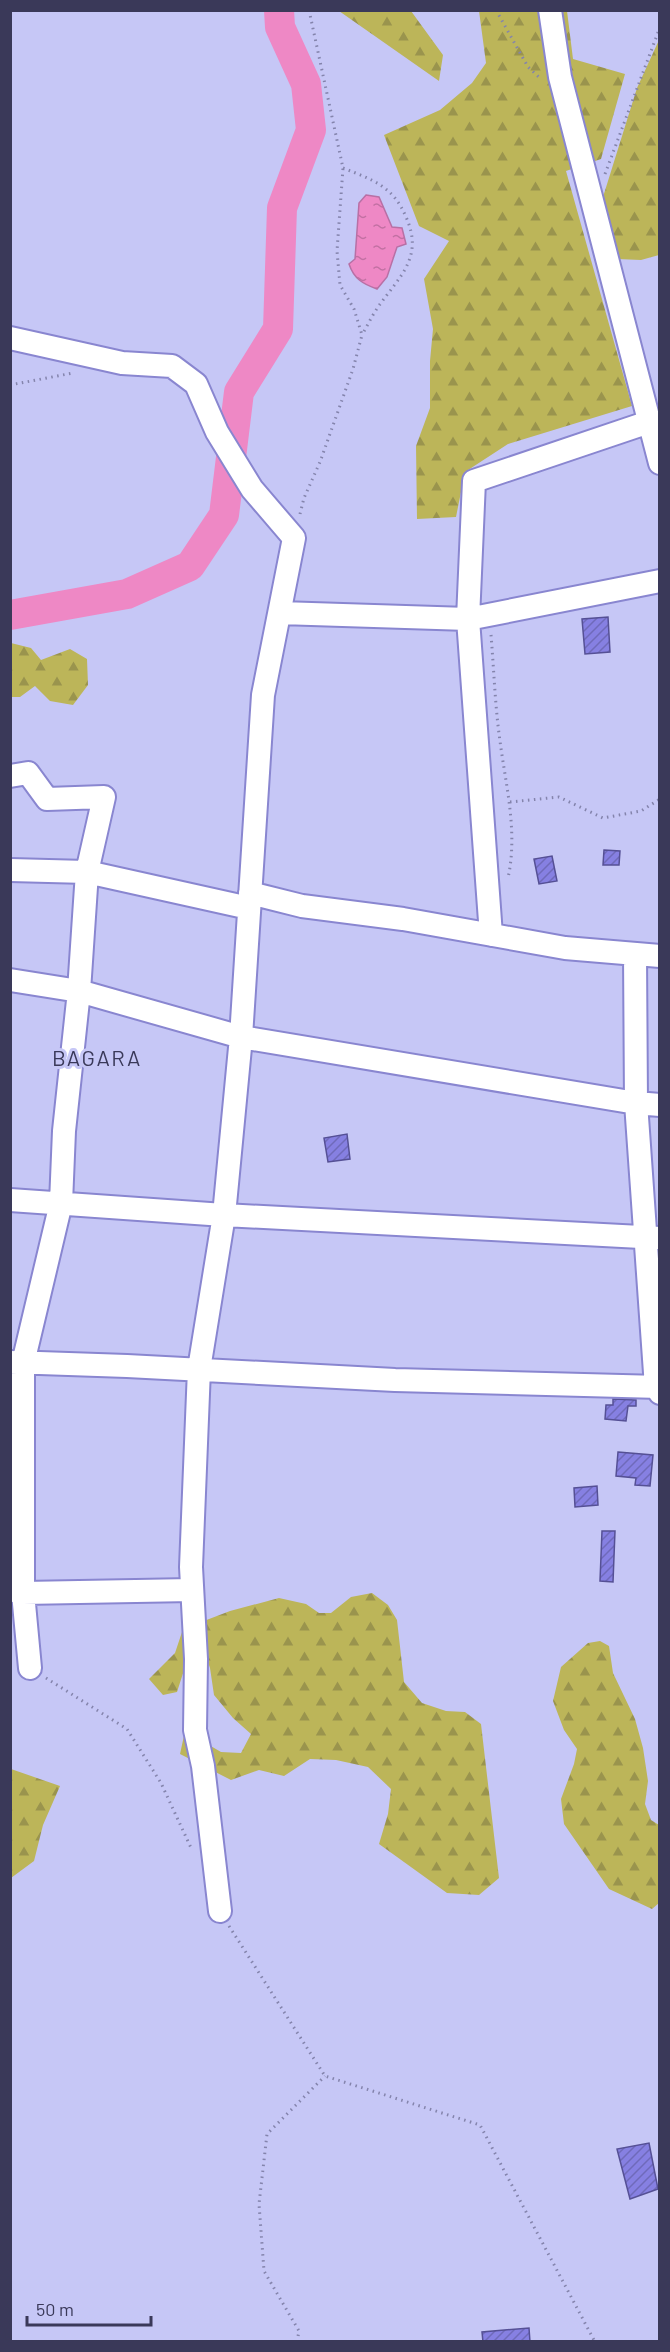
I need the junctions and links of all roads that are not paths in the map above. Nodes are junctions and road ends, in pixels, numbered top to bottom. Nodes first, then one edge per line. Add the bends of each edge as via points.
1 (550, 10) edge
2 (10, 338) edge
3 (649, 422) junction
4 (660, 463) edge
5 (660, 581) edge
6 (280, 613) junction
7 (479, 617) junction
8 (10, 776) edge
9 (10, 870) edge
10 (87, 872) junction
11 (250, 900) junction
12 (491, 934) junction
13 (634, 954) junction
14 (660, 956) edge
15 (10, 980) edge
16 (80, 991) junction
17 (241, 1037) junction
18 (636, 1103) junction
19 (660, 1105) edge
20 (10, 1200) edge
21 (61, 1203) junction
22 (224, 1215) junction
23 (653, 1238) edge
24 (17, 1363) edge
25 (199, 1369) junction
26 (658, 1389) edge
27 (192, 1590) junction
28 (17, 1592) edge
29 (30, 1668) road end
30 (220, 1911) road end

1 - 3 street via 560,77
2 - 6 street via 122,363 172,366 196,384 218,432 252,489 294,538
3 - 4 street
3 - 7 street via 474,481
5 - 7 street
6 - 7 street
6 - 11 street via 263,695
7 - 12 street
8 - 10 street via 28,773 47,799 104,797
9 - 10 street
10 - 11 street
10 - 16 street
11 - 12 street
11 - 17 street
12 - 13 street via 565,948
13 - 14 street
13 - 18 street
15 - 16 street
16 - 17 street
16 - 21 street via 64,1131
17 - 18 street
17 - 22 street
18 - 19 street
18 - 23 street
20 - 21 street
21 - 22 street
21 - 24 street
22 - 23 street
22 - 25 street
23 - 26 street
24 - 25 street
24 - 28 street
25 - 26 street
25 - 27 street
27 - 28 street
27 - 30 street via 195,1730
28 - 29 street

